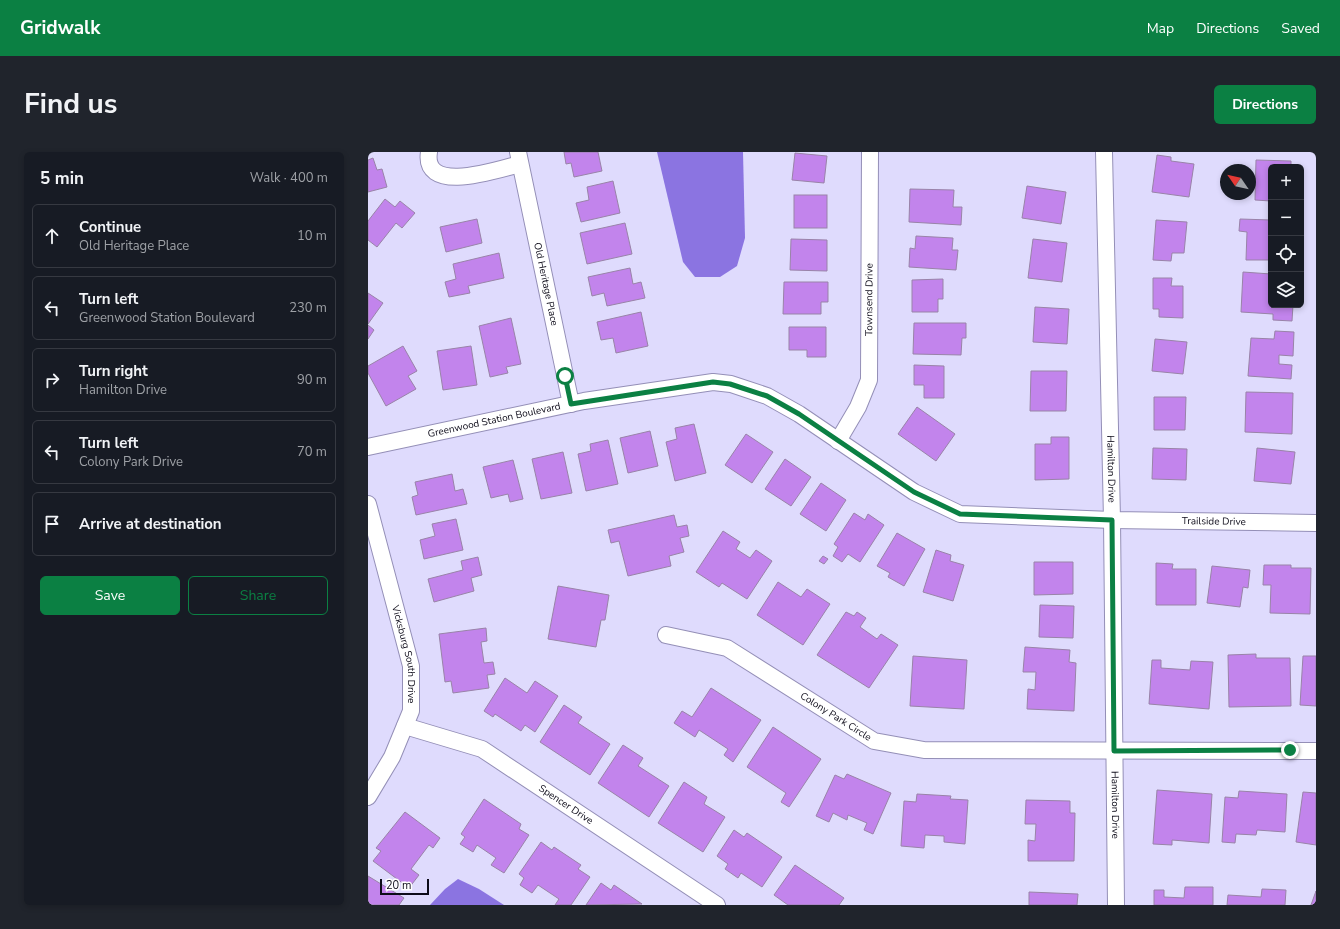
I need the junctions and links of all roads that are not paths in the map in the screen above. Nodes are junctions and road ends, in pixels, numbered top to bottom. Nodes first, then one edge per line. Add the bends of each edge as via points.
1 (429, 152) edge
2 (870, 152) edge
3 (1104, 152) edge
4 (519, 158) edge
5 (571, 404) junction
6 (838, 441) junction
7 (368, 447) edge
8 (368, 504) edge
9 (1112, 520) junction
10 (1316, 523) edge
11 (666, 635) dead end
12 (405, 726) junction
13 (1114, 751) junction
14 (1316, 751) edge
15 (368, 797) edge
16 (717, 905) edge
17 (1116, 905) edge

1 - 4 street, Old Heritage Place via 428,158 435,172 442,176 462,178
2 - 6 street, Townsend Drive via 869,380 858,407
3 - 9 street, Hamilton Drive
4 - 5 street, Old Heritage Place
5 - 6 street, Greenwood Station Boulevard via 713,382 730,384 767,396
5 - 7 street, Greenwood Station Boulevard
6 - 9 street, Greenwood Station Boulevard via 914,492 960,514
8 - 12 street, Vicksburg South Drive via 411,666 411,712
9 - 10 street, Trailside Drive
9 - 13 street, Hamilton Drive
11 - 13 street, Colony Park Circle via 727,648 874,741 924,750
12 - 15 street, Vicksburg South Drive via 392,758
12 - 16 street, Spencer Drive via 482,749
13 - 14 street, Colony Park Circle
13 - 17 street, Hamilton Drive

